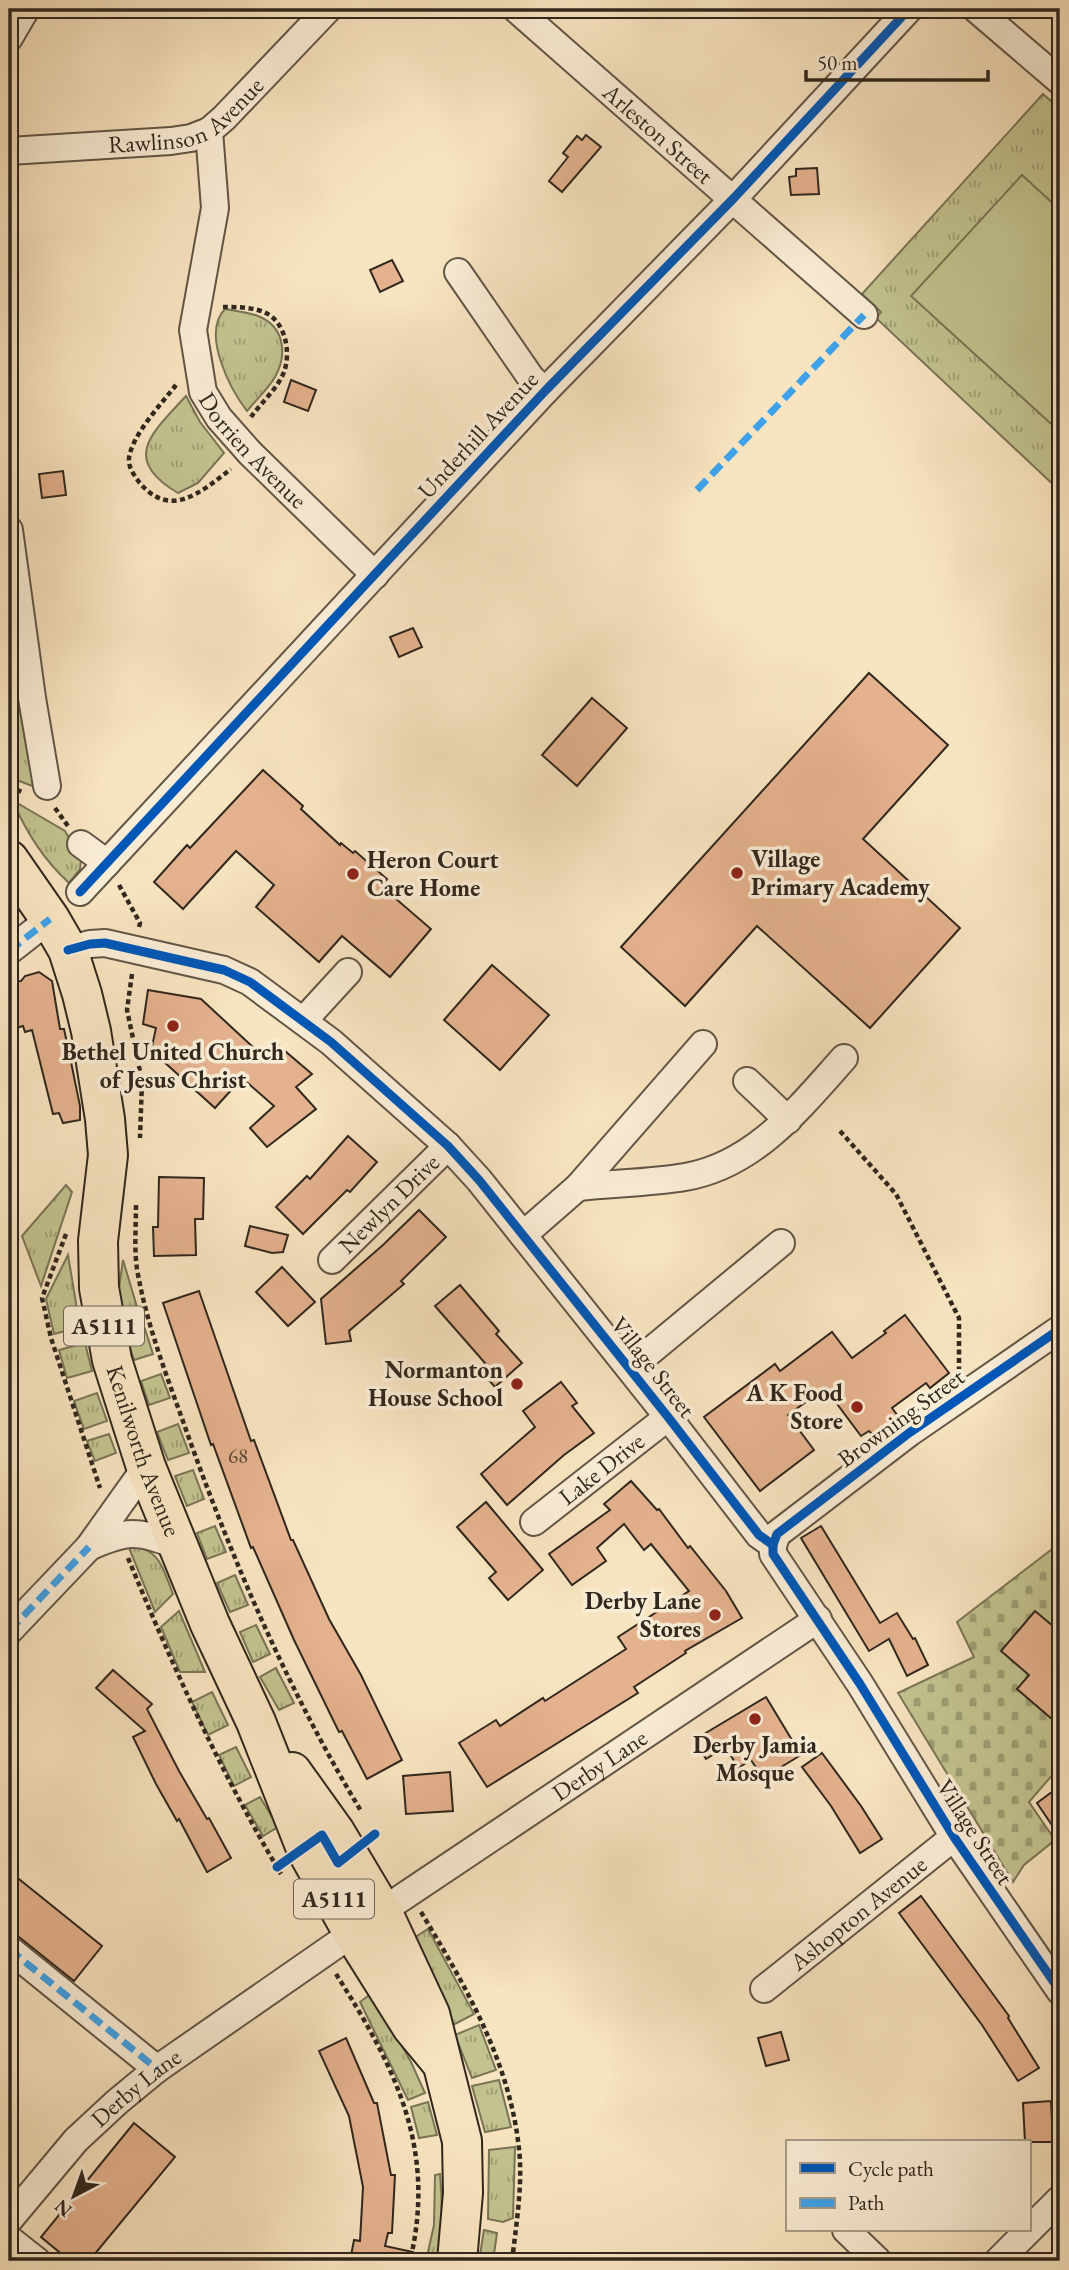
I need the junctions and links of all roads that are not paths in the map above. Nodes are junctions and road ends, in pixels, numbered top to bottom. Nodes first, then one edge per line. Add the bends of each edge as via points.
1 (26, 9) edge
2 (328, 9) edge
3 (516, 9) edge
4 (909, 9) edge
5 (976, 9) edge
6 (9, 38) edge
7 (1060, 81) edge
8 (209, 131) junction
9 (9, 152) edge
10 (733, 199) junction
11 (458, 272) dead end
12 (864, 314) dead end
13 (545, 391) junction
14 (9, 530) edge
15 (12, 573) edge
16 (375, 575) junction
17 (47, 786) dead end
18 (81, 844) dead end
19 (9, 860) edge
20 (107, 863) junction
21 (80, 892) dead end
22 (59, 934) junction
23 (9, 951) edge
24 (348, 972) dead end
25 (304, 1020) junction
26 (703, 1044) dead end
27 (844, 1058) dead end
28 (747, 1082) dead end
29 (788, 1120) junction
30 (448, 1146) junction
31 (578, 1187) junction
32 (523, 1235) junction
33 (781, 1243) dead end
34 (332, 1260) dead end
35 (1060, 1329) edge
36 (630, 1368) junction
37 (668, 1416) junction
38 (146, 1467) junction
39 (534, 1522) dead end
40 (177, 1545) junction
41 (773, 1545) junction
42 (89, 1547) junction
43 (818, 1619) junction
44 (9, 1631) edge
45 (256, 1722) junction
46 (954, 1837) junction
47 (382, 1912) junction
48 (9, 1949) edge
49 (764, 1989) dead end
50 (1060, 1991) edge
51 (157, 2069) junction
52 (1060, 2199) edge
53 (9, 2220) edge
54 (1030, 2229) edge
55 (848, 2232) edge
56 (1027, 2232) edge
57 (9, 2239) edge
58 (37, 2261) edge
59 (457, 2261) edge
60 (878, 2261) edge
61 (998, 2261) edge

1 - 6 street
2 - 8 street, Rawlinson Avenue
3 - 10 street, Arleston Street
4 - 10 street, Underhill Avenue
5 - 7 street
8 - 9 street, Rawlinson Avenue via 171,141
8 - 16 street, Dorrien Avenue via 215,208 193,330 202,392 243,445
10 - 12 street, Arleston Street
10 - 13 street, Underhill Avenue
11 - 13 street via 531,378
13 - 16 street, Underhill Avenue
14 - 15 street
15 - 17 street
16 - 20 street, Underhill Avenue
18 - 20 street
19 - 22 highway, A5111
20 - 21 street, Underhill Avenue
22 - 23 street, Village Street
22 - 25 street, Village Street via 224,970 250,982
22 - 38 highway, Kenilworth Avenue / A5111 via 82,994 99,1071 108,1155 97,1241 99,1288 112,1360
24 - 25 street
25 - 30 street, Village Street
26 - 31 street
27 - 29 street
28 - 29 street
29 - 31 street via 759,1145 711,1170 687,1177
30 - 32 street, Village Street
30 - 34 street, Newlyn Drive
31 - 32 street
32 - 36 street, Village Street
33 - 36 street
35 - 41 street, Browning Street via 909,1433 776,1534
36 - 37 street, Village Street
37 - 39 street, Lake Drive
37 - 41 street, Village Street via 759,1535
38 - 40 highway, Kenilworth Avenue / A5111
38 - 42 street
40 - 42 street via 124,1533
40 - 45 highway, Kenilworth Avenue / A5111
41 - 43 street, Village Street via 773,1554
42 - 44 street
43 - 46 street, Village Street
43 - 47 street, Derby Lane
45 - 47 highway, Kenilworth Avenue / A5111 via 335,1832
45 - 47 highway, Kenilworth Avenue / A5111 via 291,1857
46 - 49 street, Ashopton Avenue
46 - 50 street, Village Street
47 - 51 street, Derby Lane
47 - 59 highway, Kenilworth Avenue / A5111 via 430,2014 461,2141 463,2193
48 - 51 street
51 - 53 street, Derby Lane via 85,2130
52 - 54 street
55 - 60 street
56 - 61 street
57 - 58 street

